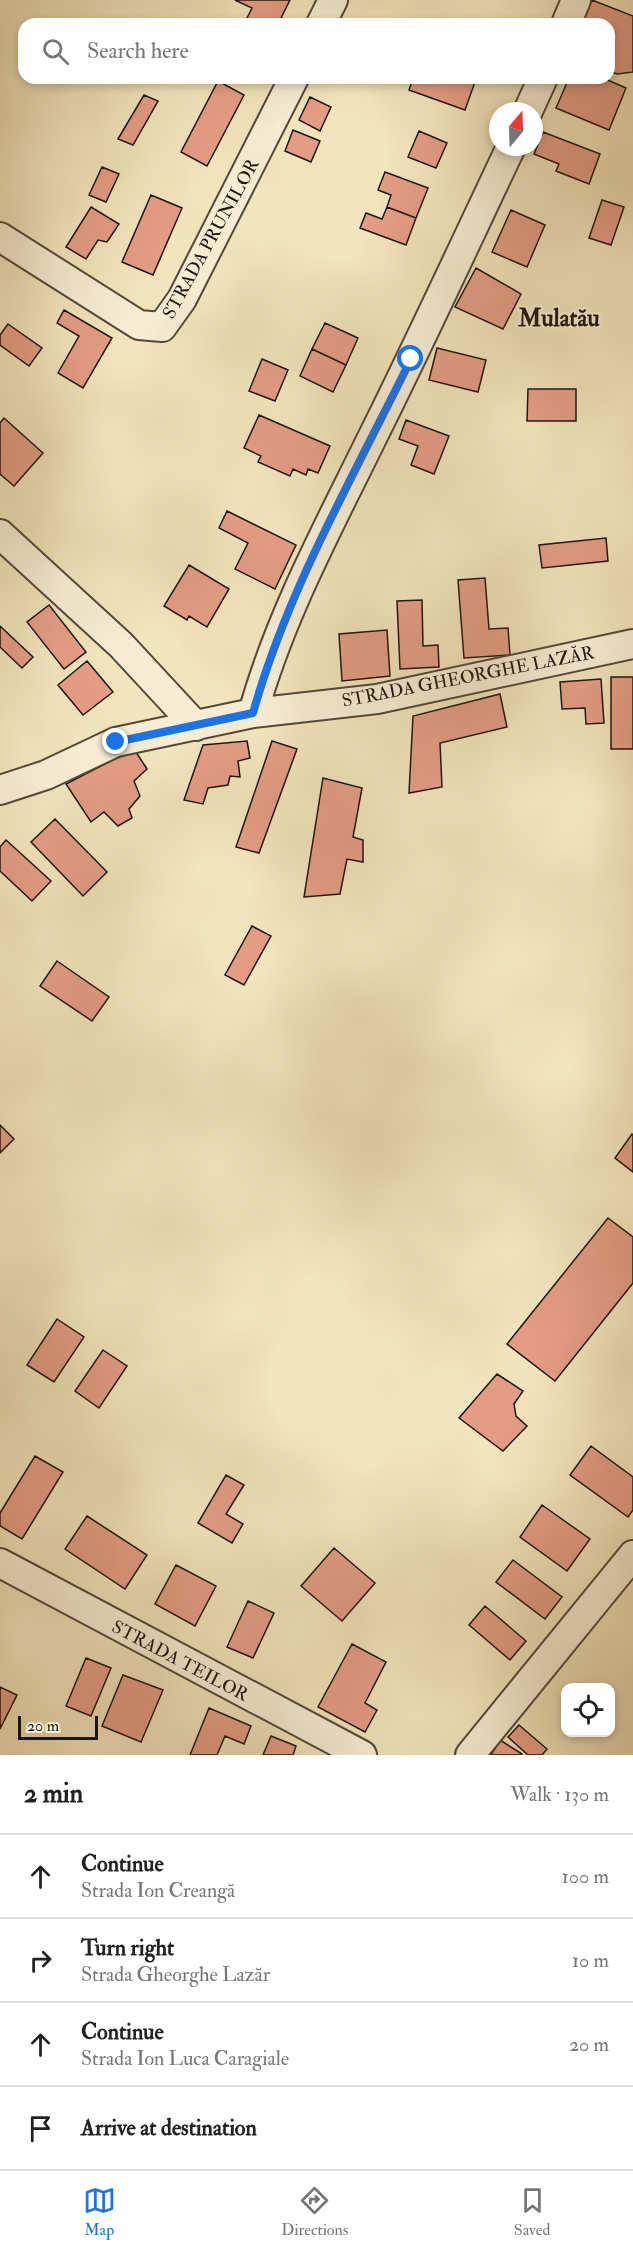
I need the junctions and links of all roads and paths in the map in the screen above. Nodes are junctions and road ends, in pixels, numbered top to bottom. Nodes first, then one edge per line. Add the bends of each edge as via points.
1 (333, 0) edge
2 (576, 0) edge
3 (324, 18) edge
4 (568, 18) edge
5 (291, 84) edge
6 (540, 84) edge
7 (532, 102) edge
8 (507, 156) edge
9 (0, 237) edge
10 (0, 534) edge
11 (633, 644) edge
12 (253, 713) junction
13 (196, 726) junction
14 (0, 790) edge
15 (633, 1555) edge
16 (0, 1563) edge
17 (362, 1755) edge
18 (470, 1755) edge

1 - 3 street
2 - 4 street
5 - 9 street, STRADA PRUNILOR via 182,299 162,327 139,325
6 - 7 street
8 - 12 street via 304,576 268,661
10 - 13 street via 122,645
11 - 12 street, STRADA GHEORGHE LAZĂR via 377,699
12 - 13 street, STRADA GHEORGHE LAZĂR
13 - 14 street, STRADA GHEORGHE LAZĂR via 116,742 46,775
15 - 18 street
16 - 17 street, STRADA TEILOR

